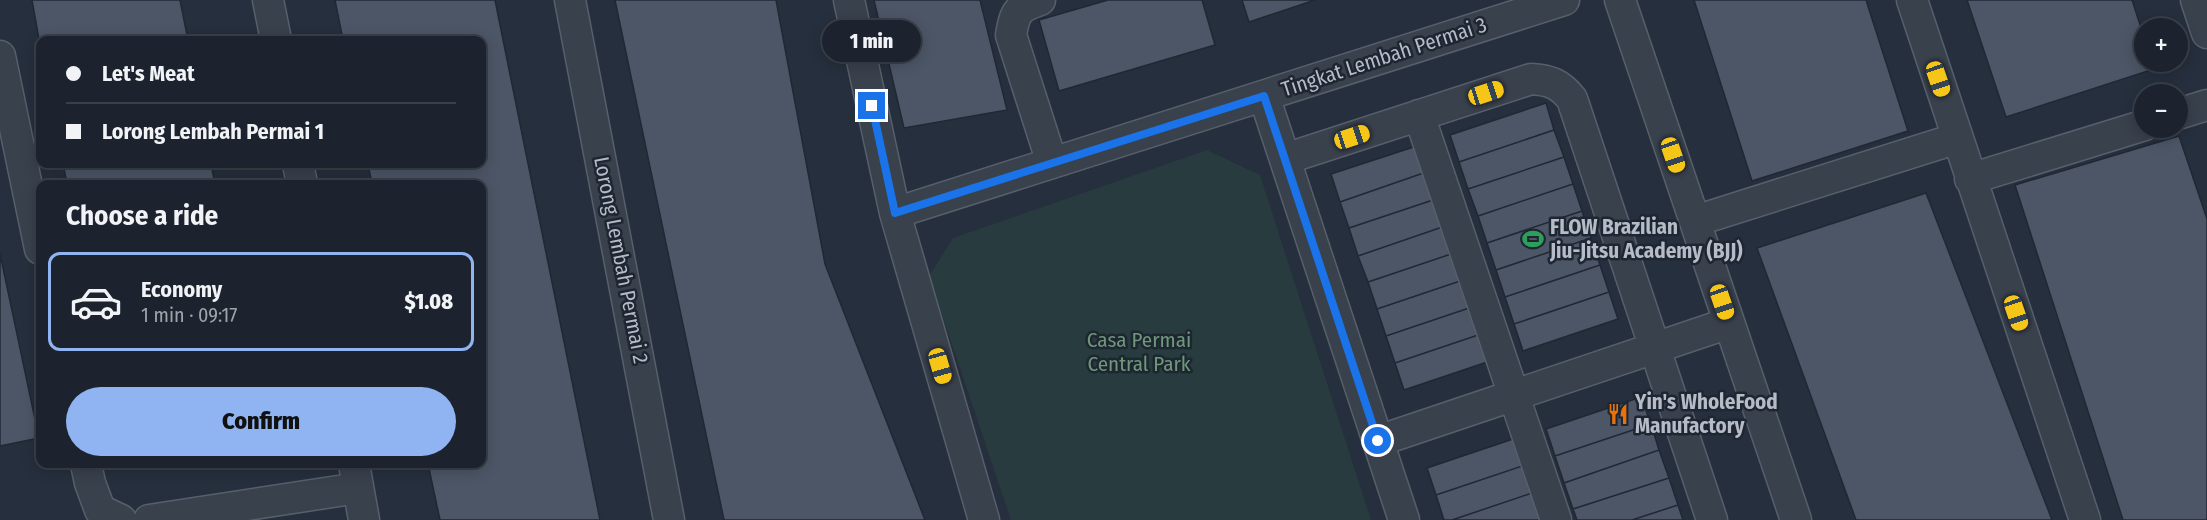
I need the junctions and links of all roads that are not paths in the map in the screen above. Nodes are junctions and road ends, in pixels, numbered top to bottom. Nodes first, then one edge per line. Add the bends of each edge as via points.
1 (268, 0) edge
2 (570, 0) edge
3 (849, 0) edge
4 (1040, 0) edge
5 (1564, 0) edge
6 (1620, 0) edge
7 (1912, 0) edge
8 (2196, 0) edge
9 (2207, 33) edge
10 (275, 36) edge
11 (0, 56) edge
12 (1264, 96) junction
13 (2207, 105) edge
14 (2188, 111) edge
15 (1419, 115) junction
16 (2134, 127) edge
17 (1958, 138) junction
18 (1285, 159) junction
19 (1052, 163) junction
20 (1970, 179) junction
21 (895, 213) junction
22 (1695, 222) junction
23 (36, 230) edge
24 (1729, 322) junction
25 (1655, 349) junction
26 (1514, 396) junction
27 (1378, 441) junction
28 (87, 468) edge
29 (356, 476) edge
30 (121, 520) edge
31 (149, 520) edge
32 (364, 520) edge
33 (669, 520) edge
34 (984, 520) edge
35 (1404, 520) edge
36 (1556, 520) edge
37 (1712, 520) edge
38 (1796, 520) edge
39 (2085, 520) edge

1 - 10 street
2 - 33 street, Lorong Lembah Permai 2
3 - 21 street
4 - 19 street via 1014,16 1011,35
5 - 12 street, Tingkat Lembah Permai 3
6 - 22 street
7 - 17 street
8 - 9 street
11 - 23 street
12 - 18 street
12 - 19 street, Tingkat Lembah Permai 3
13 - 14 street
15 - 18 street
15 - 25 street via 1531,79 1547,80 1562,87 1572,99
15 - 26 street
16 - 20 street
17 - 20 street
17 - 22 street
18 - 27 street
19 - 21 street, Tingkat Lembah Permai 3
20 - 39 street
21 - 34 street
22 - 24 street
24 - 25 street
24 - 38 street
25 - 26 street
25 - 37 street
26 - 27 street
26 - 36 street
27 - 35 street
28 - 30 street via 100,510
29 - 31 street
29 - 32 street

